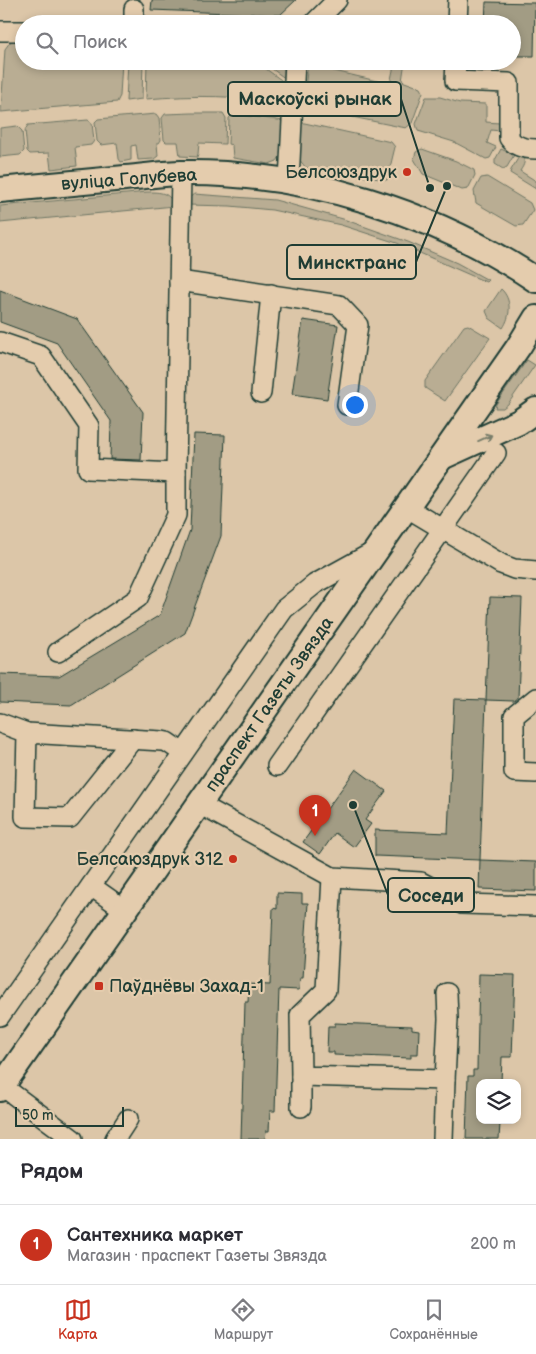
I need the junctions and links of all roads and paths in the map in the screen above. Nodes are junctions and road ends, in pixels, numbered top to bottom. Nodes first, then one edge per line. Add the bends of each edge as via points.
1 (337, 0) edge
2 (458, 0) edge
3 (321, 15) edge
4 (457, 15) edge
5 (0, 31) edge
6 (15, 31) edge
7 (295, 70) edge
8 (456, 70) edge
9 (536, 149) edge
10 (181, 173) junction
11 (289, 181) junction
12 (0, 190) edge
13 (536, 280) edge
14 (179, 281) junction
15 (271, 294) junction
16 (536, 318) edge
17 (0, 342) edge
18 (261, 393) dead end
19 (347, 406) dead end
20 (536, 410) edge
21 (496, 453) dead end
22 (440, 458) junction
23 (176, 473) junction
24 (406, 507) junction
25 (443, 529) junction
26 (375, 551) junction
27 (536, 571) edge
28 (58, 652) dead end
29 (536, 698) edge
30 (0, 723) edge
31 (27, 733) junction
32 (133, 739) junction
33 (186, 749) junction
34 (277, 766) dead end
35 (536, 773) edge
36 (199, 804) junction
37 (332, 877) junction
38 (91, 886) junction
39 (536, 906) edge
40 (125, 910) junction
41 (447, 993) dead end
42 (0, 1016) edge
43 (301, 1076) junction
44 (446, 1080) junction
45 (1, 1088) edge
46 (301, 1107) dead end
47 (128, 1119) dead end
48 (73, 1139) edge
49 (115, 1139) edge
50 (443, 1139) edge

1 - 3 lane
2 - 4 lane
5 - 6 lane
7 - 11 lane
8 - 9 lane via 455,81 509,83 509,138 525,148
10 - 11 main road, вуліца Голубева
10 - 12 main road, вуліца Голубева
10 - 14 lane
11 - 13 main road, вуліца Голубева via 314,185 417,218 476,245
14 - 15 lane
14 - 23 lane
15 - 18 lane
15 - 19 lane via 339,305 358,325
16 - 22 main road, праспект Газеты Звязда
17 - 23 lane via 41,356 89,426 88,469
22 -> 20 main road via 519,422
21 - 25 lane
22 - 24 main road, праспект Газеты Звязда
23 - 28 lane via 176,515 138,598
24 - 25 lane
24 - 26 main road, праспект Газеты Звязда
25 - 27 lane via 501,564
25 - 34 lane
26 - 33 lane via 315,584 289,604
26 - 36 main road, праспект Газеты Звязда
29 - 35 lane via 514,716 514,772
30 - 31 lane
31 - 32 lane
31 - 32 lane via 25,817 70,818
32 - 33 lane via 167,742
33 - 38 lane
36 - 37 lane
36 - 40 main road, праспект Газеты Звязда
37 - 39 lane via 421,882 462,904
37 - 43 lane via 326,990 300,1016
38 - 40 lane
38 - 42 lane
40 - 45 main road, праспект Газеты Звязда
41 - 44 lane
43 - 44 lane
43 - 46 lane
44 - 50 lane
45 - 48 lane
47 - 49 lane

